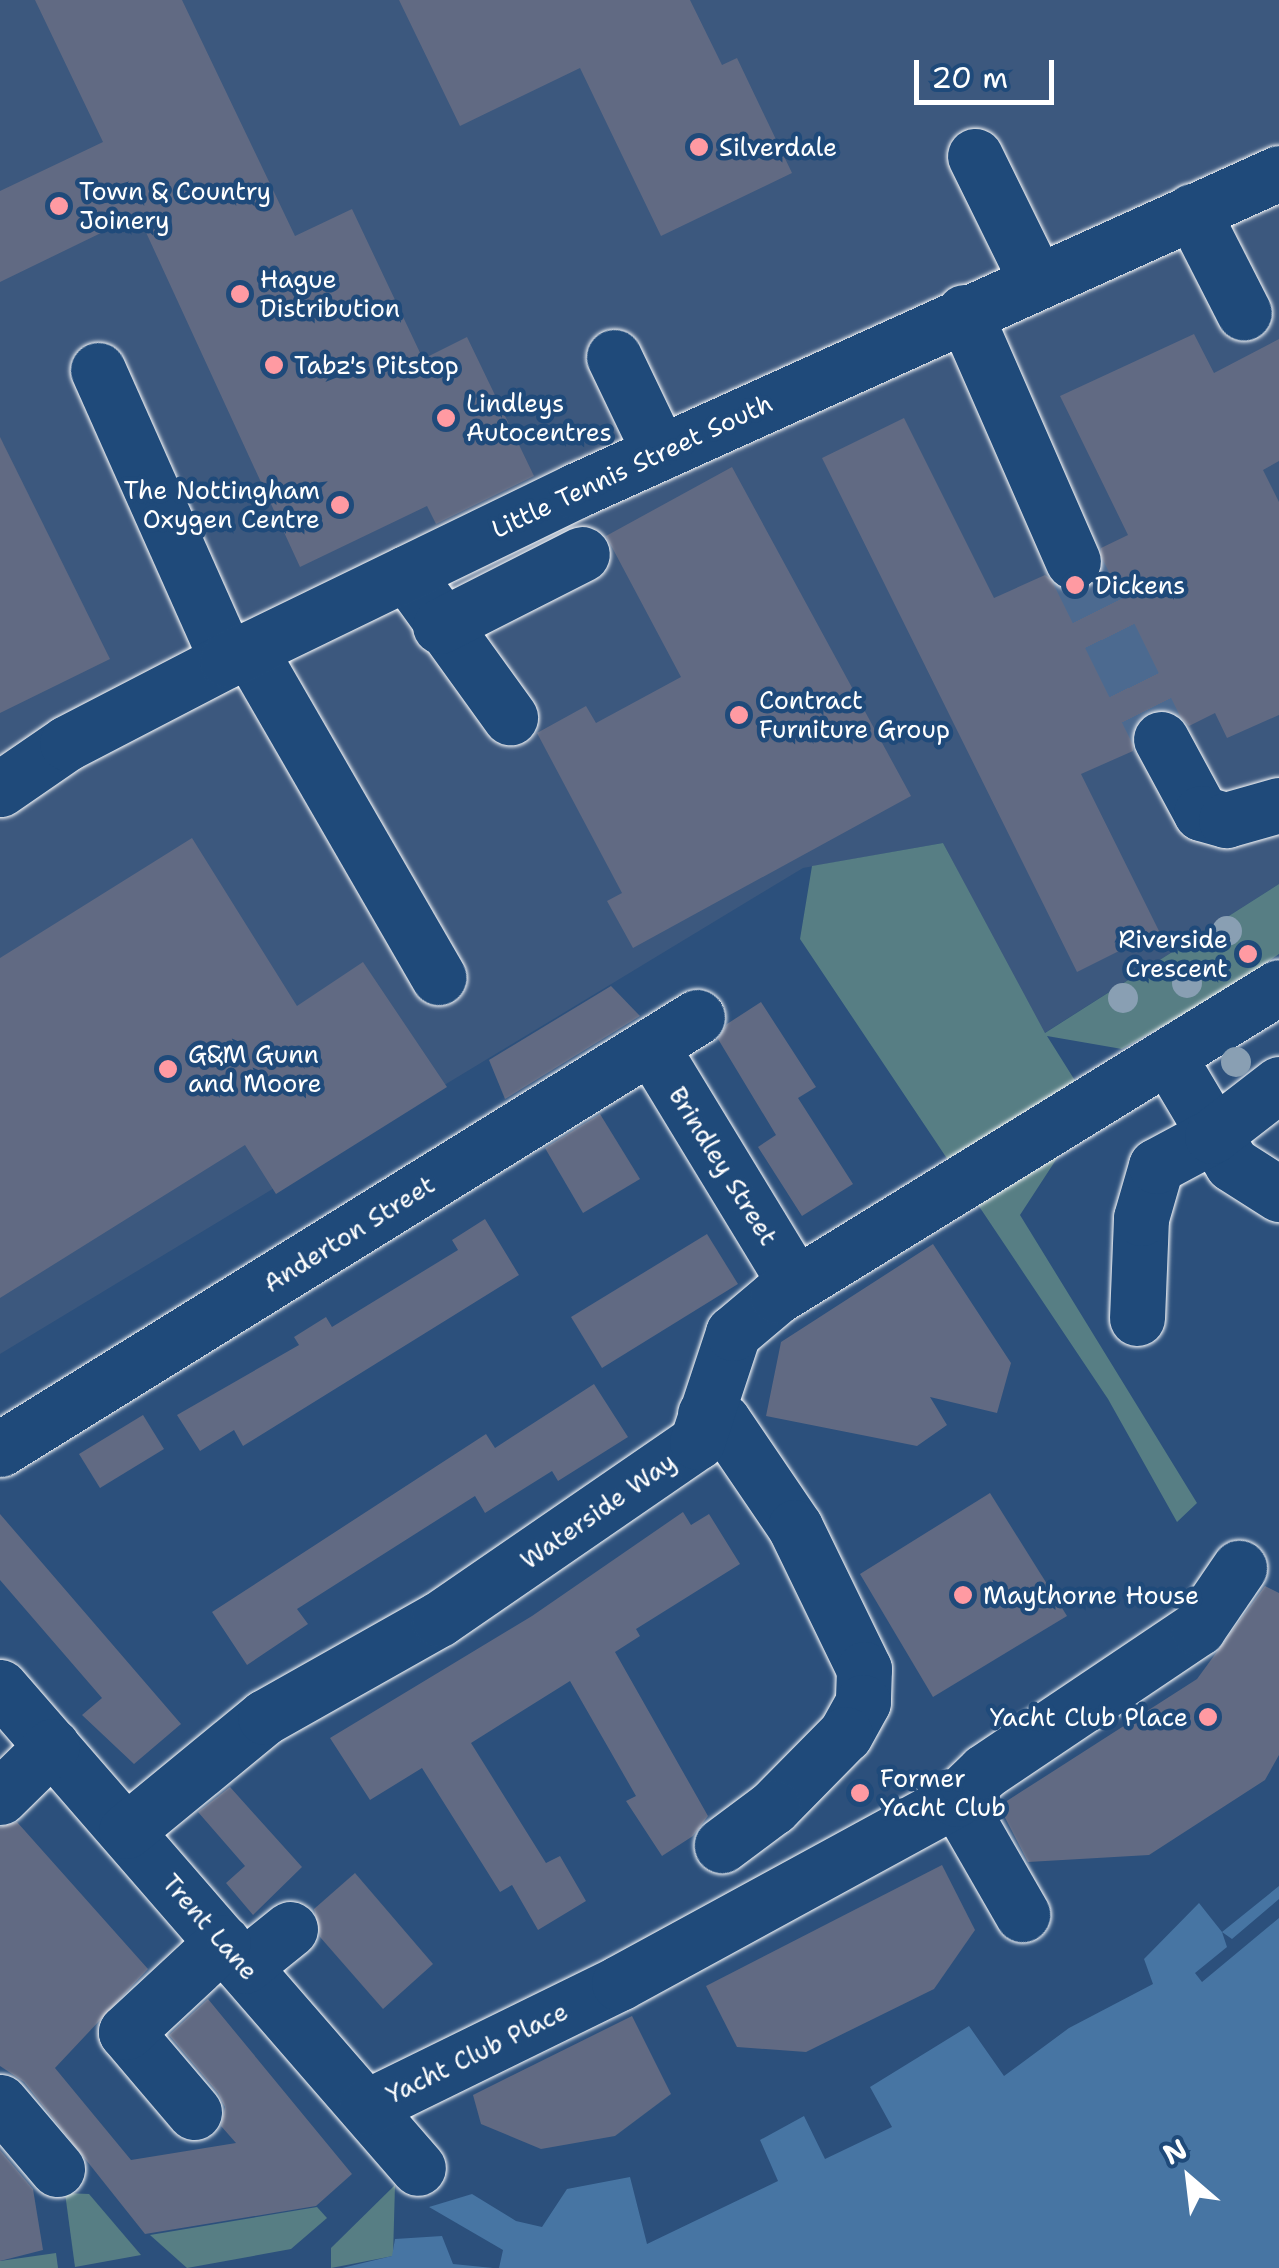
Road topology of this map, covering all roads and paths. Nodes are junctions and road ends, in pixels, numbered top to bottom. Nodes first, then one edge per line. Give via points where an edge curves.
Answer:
1 (975, 156) dead end
2 (1279, 173) edge
3 (1192, 211) junction
4 (1036, 280) junction
5 (964, 312) junction
6 (1244, 312) dead end
7 (614, 356) dead end
8 (98, 370) dead end
9 (660, 453) junction
10 (582, 554) dead end
11 (1074, 562) tunnel mouth
12 (406, 573) junction
13 (440, 626) junction
14 (238, 654) junction
15 (510, 717) dead end
16 (1162, 739) tunnel mouth
17 (0, 789) edge
18 (1279, 805) edge
19 (438, 977) dead end
20 (1279, 986) edge
21 (697, 1017) dead end
22 (652, 1048) junction
23 (1170, 1058) junction
24 (1279, 1084) edge
25 (1212, 1136) junction
26 (1279, 1194) edge
27 (796, 1283) junction
28 (1137, 1318) dead end
29 (705, 1414) junction
30 (0, 1448) edge
31 (1239, 1568) dead end
32 (0, 1687) edge
33 (52, 1746) junction
34 (0, 1797) edge
35 (956, 1799) junction
36 (126, 1831) junction
37 (722, 1845) dead end
38 (1022, 1914) dead end
39 (290, 1929) dead end
40 (234, 1954) junction
41 (0, 2102) edge
42 (366, 2106) junction
43 (194, 2112) dead end
44 (57, 2168) dead end
45 (418, 2168) dead end

1 - 4 street
2 - 3 street, Little Tennis Street South
3 - 4 street, Little Tennis Street South
3 - 6 street
4 - 5 street, Little Tennis Street South
5 - 9 street, Little Tennis Street South
5 - 11 street
7 - 9 street
8 - 14 street
9 - 12 street, Little Tennis Street South
10 - 13 street
12 - 13 street
12 - 14 street, Little Tennis Street South
13 - 15 street via 478,664
14 - 17 street, Little Tennis Street South via 66,743
14 - 19 street
16 - 18 street via 1201,814 1226,820
20 - 23 street, Waterside Way
21 - 22 street, Anderton Street
22 - 27 street, Brindley Street
22 - 30 street, Anderton Street
23 - 25 street
23 - 27 street, Waterside Way
24 - 25 street
25 - 26 street via 1249,1178
25 - 28 street via 1156,1166 1148,1180
27 - 29 street, Waterside Way via 733,1333
29 - 36 street, Waterside Way via 697,1442 439,1619 266,1717
29 - 37 street via 723,1421 796,1527 864,1670 864,1702 845,1734 773,1808
31 - 35 street, Yacht Club Place via 1198,1628 984,1771
32 - 33 street, Trent Lane
33 - 34 street
33 - 36 street, Trent Lane
35 - 38 street
35 - 42 street, Yacht Club Place via 618,1983
36 - 40 street, Trent Lane
39 - 40 street
40 - 42 street, Trent Lane
40 - 43 street via 126,2032
41 - 44 street
42 - 45 street, Trent Lane

